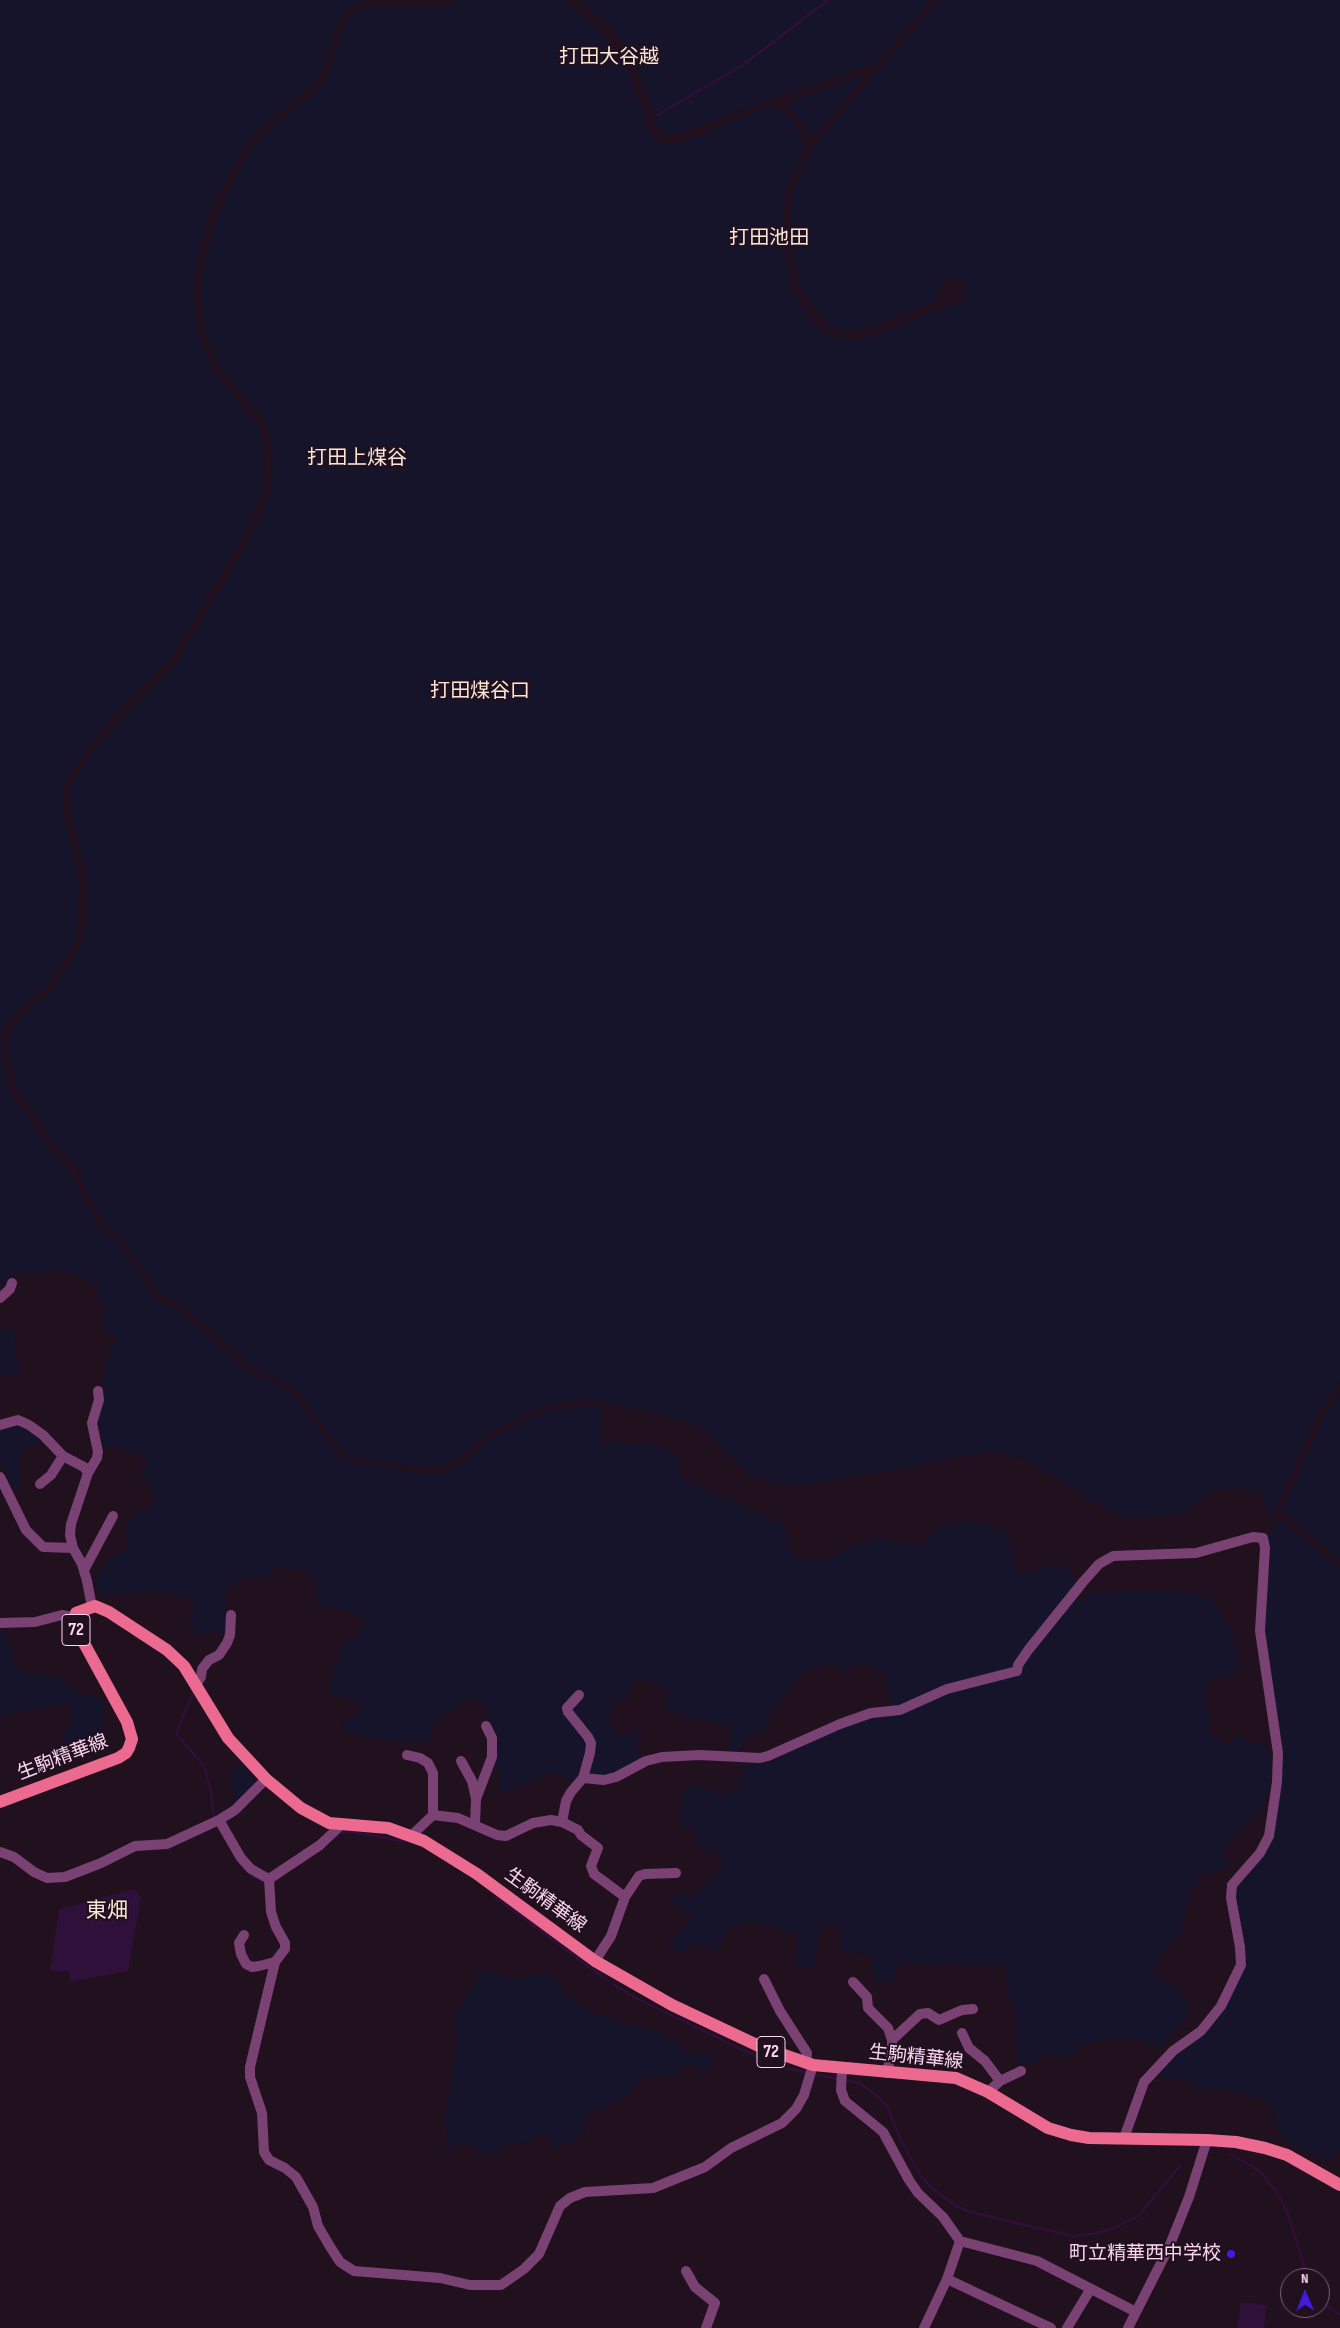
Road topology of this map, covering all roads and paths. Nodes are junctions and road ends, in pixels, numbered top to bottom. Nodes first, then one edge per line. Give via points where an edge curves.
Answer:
1 (12, 1283) dead end
2 (0, 1298) edge
3 (98, 1391) dead end
4 (0, 1424) edge
5 (63, 1456) junction
6 (88, 1474) junction
7 (0, 1477) edge
8 (40, 1484) dead end
9 (112, 1516) dead end
10 (73, 1548) junction
11 (84, 1570) junction
12 (92, 1607) junction
13 (231, 1615) dead end
14 (73, 1617) junction
15 (0, 1624) edge
16 (195, 1686) junction
17 (579, 1695) dead end
18 (486, 1726) dead end
19 (407, 1755) dead end
20 (461, 1761) dead end
21 (584, 1778) junction
22 (266, 1779) junction
23 (476, 1799) junction
24 (0, 1802) edge
25 (433, 1815) junction
26 (219, 1820) junction
27 (562, 1822) junction
28 (475, 1824) junction
29 (341, 1826) junction
30 (412, 1835) junction
31 (0, 1852) edge
32 (676, 1874) dead end
33 (269, 1879) junction
34 (625, 1898) junction
35 (244, 1935) dead end
36 (594, 1961) junction
37 (275, 1962) junction
38 (764, 1979) dead end
39 (853, 1982) dead end
40 (973, 2009) dead end
41 (962, 2033) dead end
42 (892, 2040) junction
43 (810, 2064) junction
44 (842, 2069) junction
45 (1021, 2071) dead end
46 (886, 2073) junction
47 (1000, 2080) junction
48 (988, 2092) junction
49 (1124, 2138) junction
50 (1207, 2140) junction
51 (1340, 2185) edge
52 (960, 2241) junction
53 (686, 2271) dead end
54 (947, 2279) junction
55 (1090, 2290) junction
56 (1136, 2312) junction
57 (706, 2328) edge
58 (924, 2328) edge
59 (1051, 2328) edge
60 (1067, 2328) edge
61 (1128, 2328) edge

1 - 2 street
3 - 6 street via 99,1400 92,1423 98,1458
4 - 5 street via 18,1420 29,1425 44,1435
5 - 6 street via 84,1467
5 - 8 street via 52,1475
6 - 10 street via 71,1524
7 - 10 street via 26,1530 43,1547
9 - 11 street
10 - 11 street
11 - 12 street
12 - 14 main road, 72
12 - 16 main road, 生駒精華線 / 72 via 110,1612 168,1650 184,1666
13 - 16 street via 227,1643 219,1655 202,1669
14 - 15 street via 62,1615 35,1622
14 - 24 main road, 生駒精華線 / 72 via 75,1628 127,1722 132,1739 129,1748 118,1758
16 - 22 main road, 生駒精華線 / 72 via 228,1738
17 - 21 street via 567,1708 591,1743
18 - 23 street via 492,1738 492,1757
19 - 25 street via 428,1763 433,1773
20 - 23 street via 472,1781
21 - 27 street via 566,1801
21 - 49 street via 604,1780 616,1777 646,1761 662,1757 760,1758 871,1713 900,1710 947,1689 1017,1671 1029,1649 1083,1582 1099,1564 1113,1556 1196,1552 1253,1537 1263,1538 1260,1631 1278,1753 1277,1782 1269,1836 1260,1853 1232,1885 1241,1965 1225,2000 1211,2019 1201,2031 1173,2051 1144,2082
22 - 26 street via 235,1810
22 - 29 main road, 生駒精華線 / 72 via 301,1808 317,1818
23 - 28 street
25 - 28 street
25 - 30 street
26 - 31 street via 167,1844 135,1846 65,1876 47,1878
26 - 33 street via 241,1858
27 - 28 street via 533,1823 506,1836
27 - 34 street via 578,1830 598,1848 591,1866 594,1874
29 - 30 main road, 生駒精華線 / 72 via 388,1828
29 - 33 street
30 - 36 main road, 生駒精華線 / 72 via 477,1874
32 - 34 street via 639,1876
33 - 37 street via 271,1912 285,1943 285,1949
34 - 36 street via 612,1936
35 - 37 street via 239,1943 246,1964 252,1967
36 - 43 main road, 生駒精華線 / 72 via 672,2005 761,2048
37 - 43 street via 250,2068 262,2114 264,2152 269,2160 296,2177 329,2245 340,2262 354,2271 440,2278 470,2285 501,2285 539,2254 560,2206 570,2198 585,2192 653,2188 705,2167 731,2148 782,2123 796,2110 804,2095
38 - 43 street via 807,2053
39 - 42 street via 867,1997 868,2008 888,2028
40 - 42 street via 939,2020 928,2013 920,2014
41 - 47 street via 969,2048
42 - 46 street via 892,2054
43 - 44 main road, 生駒精華線 / 72
44 - 46 main road, 生駒精華線 / 72
44 - 52 street via 841,2090 845,2101 883,2132 913,2187 943,2217
45 - 47 street
46 - 48 main road, 生駒精華線 / 72 via 956,2078
47 - 48 street
48 - 49 main road, 生駒精華線 / 72 via 1048,2128 1080,2136
49 - 50 main road, 生駒精華線 / 72
50 - 51 main road, 生駒精華線 / 72 via 1236,2142 1286,2155
50 - 56 street via 1169,2247
52 - 54 street
52 - 55 street via 1037,2261
53 - 57 street via 695,2286 715,2303
54 - 58 street
54 - 59 street
55 - 56 street
55 - 60 street
56 - 61 street

